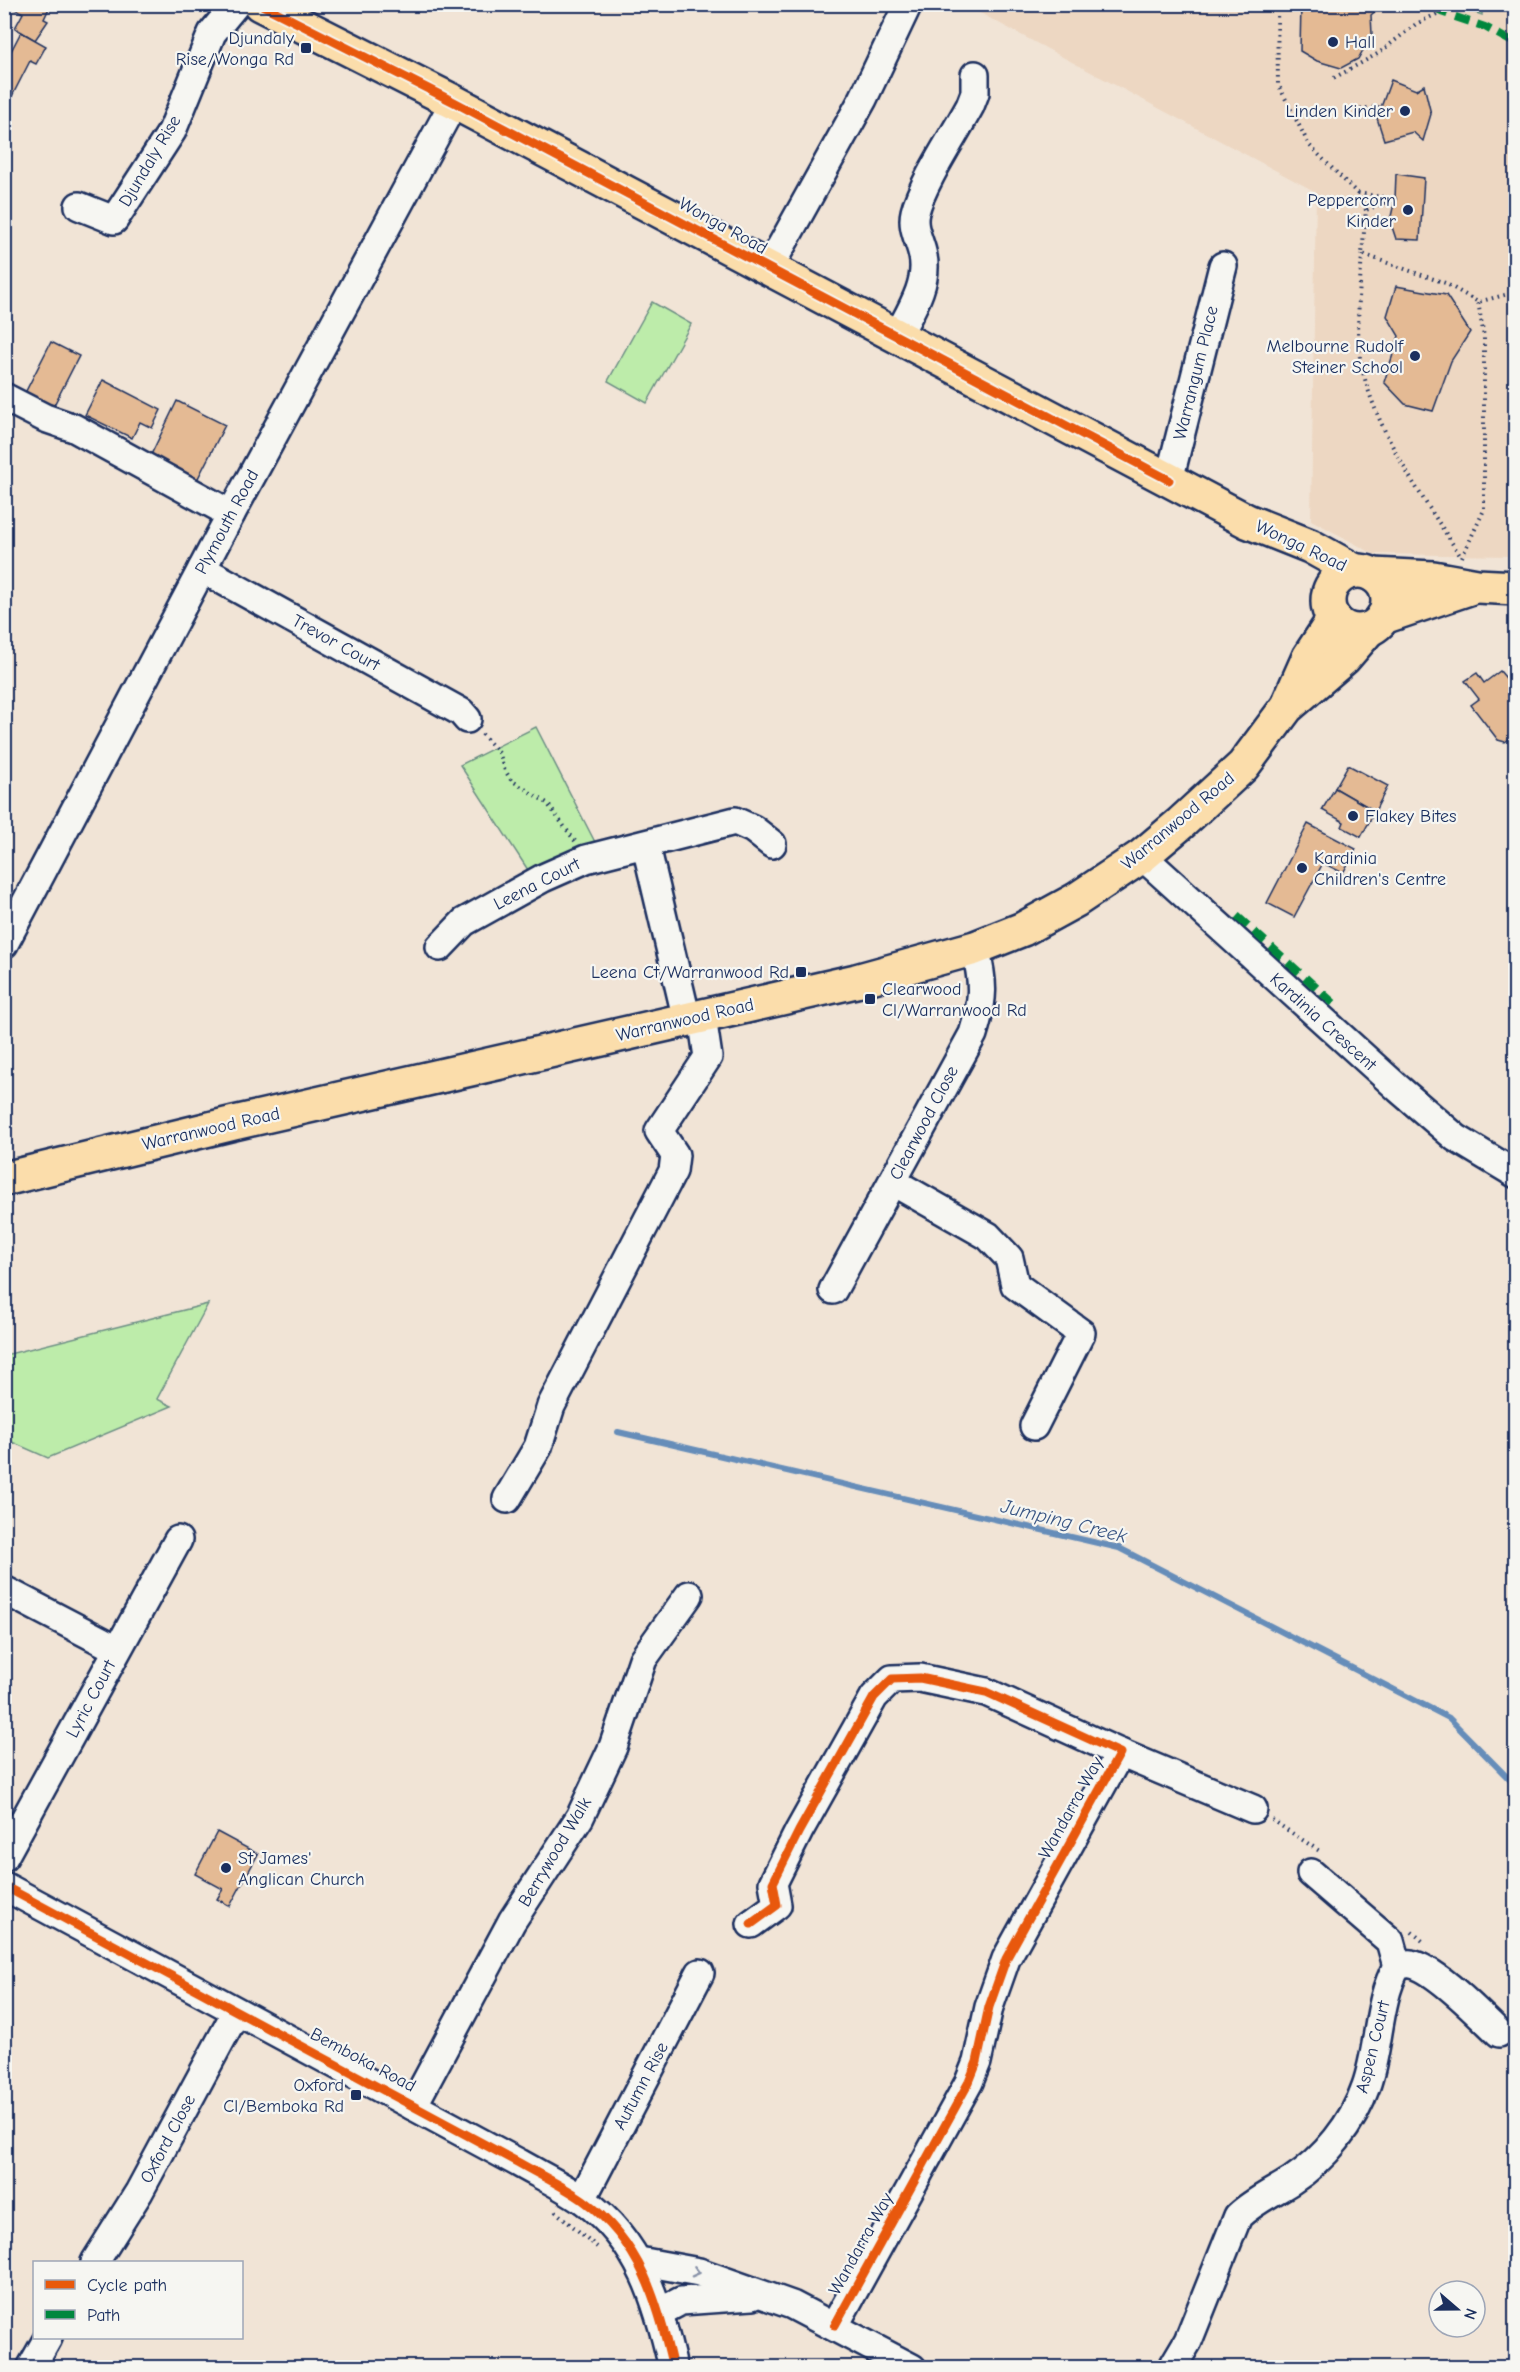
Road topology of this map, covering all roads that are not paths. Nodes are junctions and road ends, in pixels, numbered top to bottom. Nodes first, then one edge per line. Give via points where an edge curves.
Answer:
1 (236, 4) edge
2 (260, 4) edge
3 (908, 4) edge
4 (975, 75) dead end
5 (454, 102) junction
6 (79, 206) dead end
7 (1223, 266) dead end
8 (768, 270) junction
9 (897, 337) junction
10 (4, 397) edge
11 (1169, 480) junction
12 (231, 514) junction
13 (202, 569) junction
14 (1477, 585) junction
15 (1515, 588) edge
16 (1348, 589) junction
17 (1376, 623) junction
18 (1287, 707) junction
19 (467, 719) road end
20 (772, 844) dead end
21 (646, 846) junction
22 (1142, 856) junction
23 (4, 944) edge
24 (440, 947) dead end
25 (975, 948) junction
26 (694, 1018) junction
27 (1515, 1174) edge
28 (4, 1179) edge
29 (893, 1182) junction
30 (833, 1290) dead end
31 (1034, 1426) dead end
32 (507, 1498) dead end
33 (178, 1540) dead end
34 (4, 1590) edge
35 (689, 1595) dead end
36 (117, 1649) junction
37 (1120, 1753) junction
38 (1253, 1809) road end
39 (4, 1857) edge
40 (1318, 1865) road end
41 (4, 1886) edge
42 (751, 1924) dead end
43 (1397, 1966) junction
44 (700, 1973) dead end
45 (236, 2012) junction
46 (1499, 2033) dead end
47 (413, 2106) junction
48 (582, 2199) junction
49 (96, 2261) edge
50 (639, 2261) junction
51 (764, 2295) junction
52 (660, 2312) junction
53 (835, 2325) junction
54 (47, 2339) edge
55 (31, 2367) edge
56 (673, 2367) edge
57 (912, 2367) edge
58 (1172, 2367) edge

1 - 6 street, Djundaly Rise via 212,33 172,130 114,220
2 - 5 main road, Wonga Road
3 - 8 street via 862,99
4 - 9 street via 970,106 915,212 914,232 924,258 924,271 914,304
5 - 8 main road, Wonga Road
5 - 12 street, Plymouth Road
7 - 11 street, Warrangum Place
8 - 9 main road, Wonga Road
9 - 11 main road, Wonga Road
10 - 12 street via 104,443
11 - 16 main road, Wonga Road via 1247,521
12 - 13 street, Plymouth Road
13 - 19 street, Trevor Court via 461,712
13 - 23 street, Plymouth Road
14 - 15 main road
14 - 16 main road via 1432,578
14 - 17 main road
16 - 17 main road via 1349,630
16 - 17 main road via 1386,590 1387,609
16 - 18 main road, Warranwood Road via 1309,657
17 - 18 main road, Warranwood Road via 1344,658
18 - 22 main road, Warranwood Road via 1238,771
20 - 21 street, Leena Court via 735,821
21 - 24 street, Leena Court via 586,859 543,878 464,922
21 - 26 street
22 - 25 main road, Warranwood Road via 1076,900 1023,929
22 - 27 street, Kardinia Crescent via 1398,1089 1456,1138
25 - 26 main road, Warranwood Road via 890,973
25 - 29 street, Clearwood Close via 983,979 973,1034
26 - 28 main road, Warranwood Road
26 - 32 street via 708,1057 659,1131 675,1155 673,1171 551,1406 538,1447
29 - 30 street, Clearwood Close
29 - 31 street via 988,1236 1009,1258 1015,1285 1081,1333
33 - 36 street, Lyric Court
34 - 36 street
35 - 47 street, Berrywood Walk via 643,1659 613,1747 580,1817 512,1921
36 - 39 street, Lyric Court
37 - 38 street, Wandarra Way
37 - 42 street, Wandarra Way via 986,1692 920,1678 892,1679 874,1697 789,1851 773,1883 777,1905
37 - 53 street, Wandarra Way via 1006,1959 988,2007 969,2082
40 - 43 street via 1390,1941
41 - 45 street, Bemboka Road
43 - 46 street via 1409,1963 1424,1969
43 - 58 street, Aspen Court via 1385,2001 1367,2085 1351,2118 1325,2155 1238,2216 1188,2341
44 - 48 street, Autumn Rise
45 - 47 street, Bemboka Road
45 - 49 street, Oxford Close via 139,2193
47 - 48 street, Bemboka Road
48 - 50 street, Bemboka Road via 618,2232
50 -> 51 street via 699,2272
50 - 52 street, Bemboka Road
51 - 52 street via 681,2301
51 - 53 street
52 - 56 street, Bemboka Road
53 - 57 street
54 - 55 street

